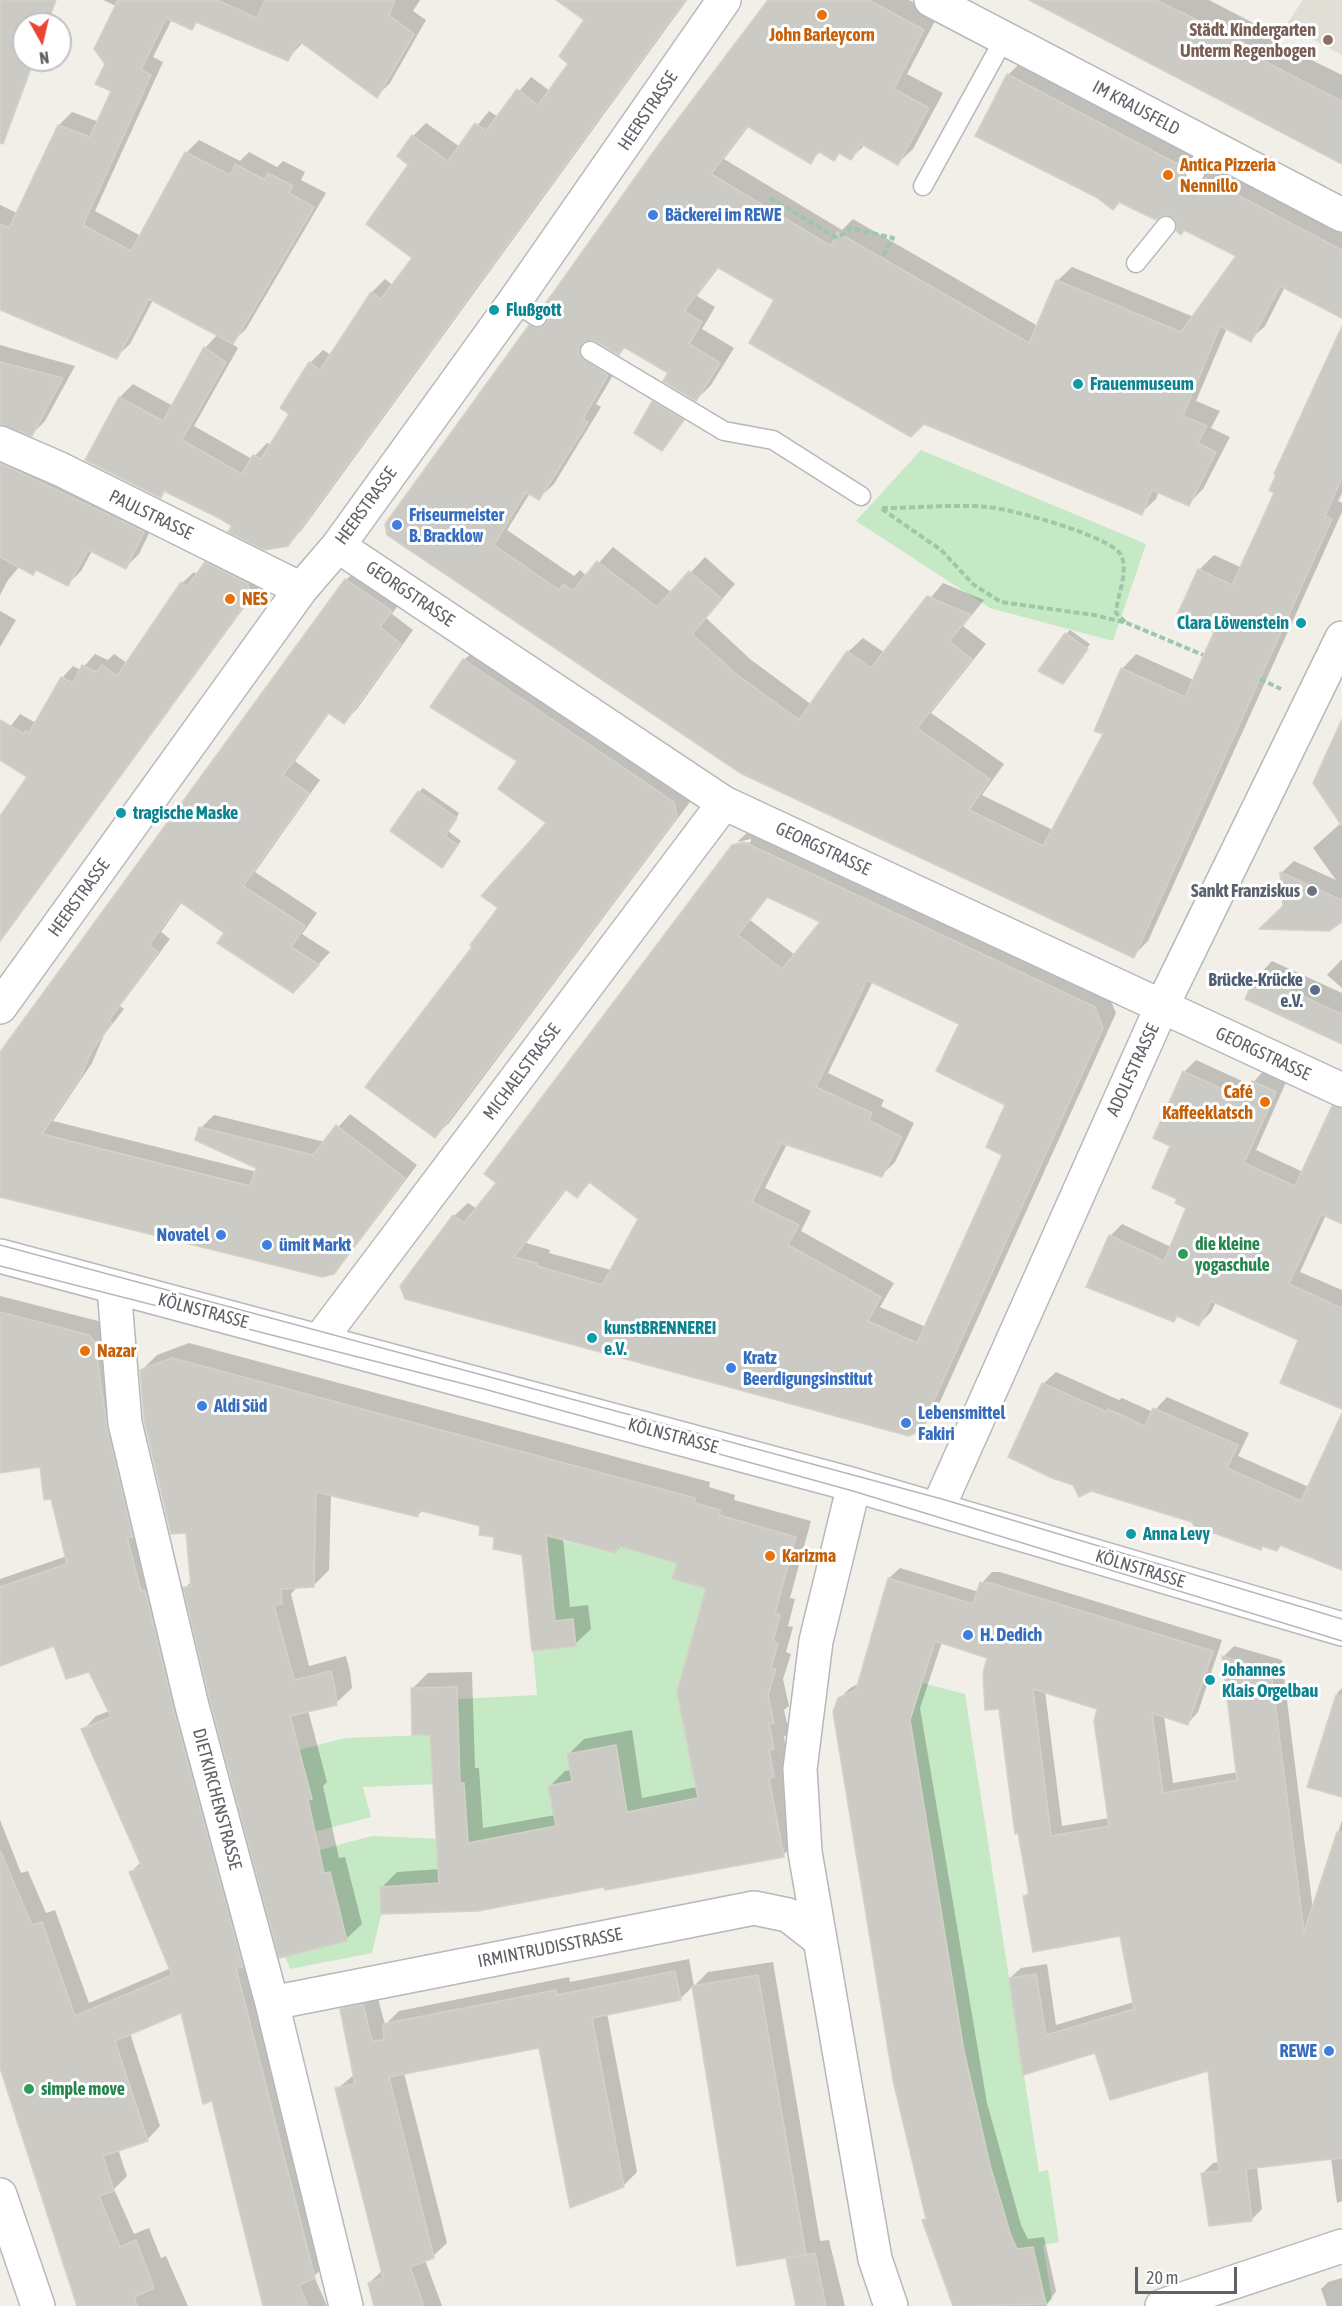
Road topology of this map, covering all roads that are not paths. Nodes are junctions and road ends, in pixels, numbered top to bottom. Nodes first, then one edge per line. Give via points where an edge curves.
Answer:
1 (724, 0) edge
2 (931, 0) edge
3 (1004, 39) junction
4 (923, 186) dead end
5 (1342, 215) edge
6 (1166, 226) dead end
7 (1137, 263) dead end
8 (590, 351) dead end
9 (0, 443) edge
10 (861, 496) dead end
11 (338, 546) junction
12 (302, 589) junction
13 (1342, 638) edge
14 (724, 803) junction
15 (1162, 1006) junction
16 (0, 1007) edge
17 (1342, 1090) edge
18 (0, 1256) edge
19 (114, 1287) junction
20 (319, 1341) junction
21 (854, 1485) junction
22 (938, 1508) junction
23 (1342, 1629) edge
24 (820, 1940) junction
25 (272, 2002) junction
26 (0, 2196) edge
27 (1342, 2246) edge
28 (38, 2306) edge
29 (346, 2306) edge
30 (891, 2306) edge
31 (1162, 2306) edge

1 - 11 street, HEERSTRASSE via 526,309
2 - 3 street, IM KRAUSFELD
3 - 4 lane
3 - 5 street, IM KRAUSFELD via 1202,160
6 - 7 lane
8 - 10 lane via 724,431 773,440
9 - 12 street, PAULSTRASSE
11 - 12 street, HEERSTRASSE
11 - 14 street, GEORGSTRASSE
12 - 16 street, HEERSTRASSE
13 - 15 street, ADOLFSTRASSE
14 - 15 street, GEORGSTRASSE
14 - 20 street, MICHAELSTRASSE
15 - 17 street, GEORGSTRASSE
15 - 22 street, ADOLFSTRASSE
18 - 19 street, KÖLNSTRASSE
19 - 20 street, KÖLNSTRASSE
19 - 25 street, DIETKIRCHENSTRASSE via 125,1423 192,1706
20 - 21 street, KÖLNSTRASSE
21 - 22 street, KÖLNSTRASSE
21 - 24 street via 816,1641 800,1769 805,1852
22 - 23 street, KÖLNSTRASSE
24 - 25 street, IRMINTRUDISSTRASSE via 788,1915 754,1908
24 - 30 street via 876,2259
25 - 29 street, DIETKIRCHENSTRASSE
26 - 28 street
27 - 31 street

